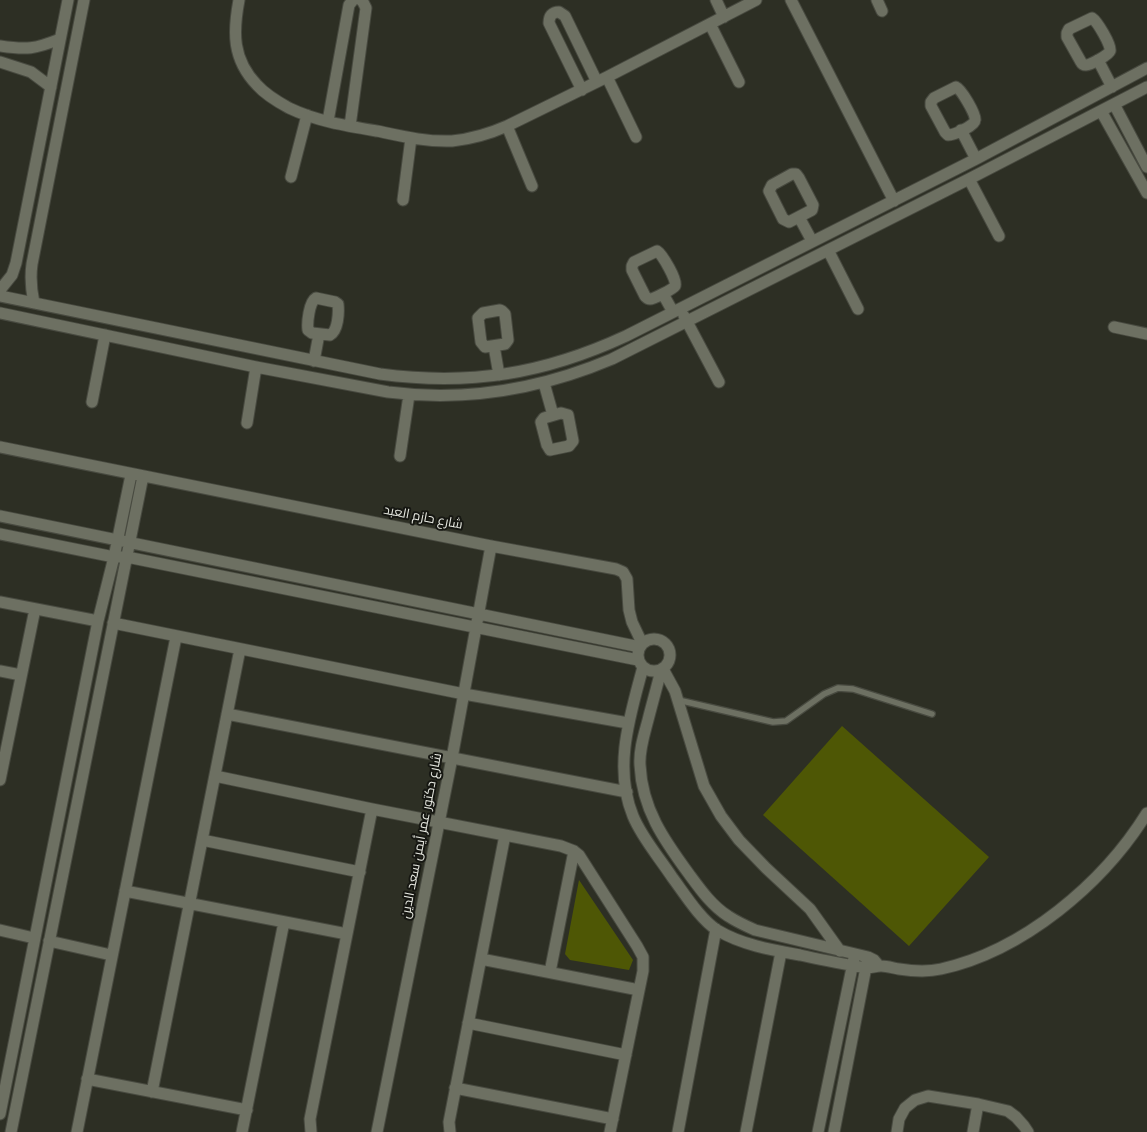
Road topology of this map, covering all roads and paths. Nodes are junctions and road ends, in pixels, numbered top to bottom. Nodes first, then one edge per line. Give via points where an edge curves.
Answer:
1 (68, 0) edge
2 (84, 0) edge
3 (239, 0) edge
4 (353, 0) edge
5 (361, 0) edge
6 (716, 0) edge
7 (756, 0) edge
8 (791, 0) edge
9 (877, 0) edge
10 (738, 4) edge
11 (882, 11) dead end
12 (724, 17) junction
13 (710, 24) junction
14 (60, 39) junction
15 (0, 46) edge
16 (1098, 60) dead end
17 (0, 62) edge
18 (1147, 68) edge
19 (602, 80) junction
20 (739, 82) dead end
21 (51, 87) junction
22 (1112, 87) junction
23 (1147, 87) edge
24 (582, 90) junction
25 (1114, 104) junction
26 (1101, 111) junction
27 (307, 115) junction
28 (328, 121) junction
29 (350, 126) junction
30 (507, 126) junction
31 (961, 130) junction
32 (636, 137) dead end
33 (411, 138) junction
34 (976, 159) junction
35 (36, 160) junction
36 (53, 164) junction
37 (1147, 167) edge
38 (292, 176) dead end
39 (969, 179) junction
40 (532, 186) dead end
41 (1146, 188) edge
42 (403, 200) dead end
43 (894, 201) junction
44 (799, 217) junction
45 (999, 236) dead end
46 (812, 241) junction
47 (828, 250) junction
48 (0, 290) edge
49 (663, 294) junction
50 (0, 296) edge
51 (34, 303) junction
52 (858, 309) dead end
53 (677, 310) junction
54 (0, 313) edge
55 (687, 322) junction
56 (1114, 327) dead end
57 (319, 334) dead end
58 (1147, 334) edge
59 (105, 335) junction
60 (196, 337) junction
61 (494, 346) dead end
62 (194, 354) junction
63 (314, 361) junction
64 (256, 367) junction
65 (499, 375) junction
66 (544, 382) junction
67 (719, 382) dead end
68 (409, 395) junction
69 (92, 402) dead end
70 (553, 415) dead end
71 (247, 423) dead end
72 (0, 447) edge
73 (400, 456) dead end
74 (131, 474) junction
75 (143, 476) junction
76 (0, 516) edge
77 (0, 534) edge
78 (117, 540) junction
79 (129, 543) junction
80 (491, 546) junction
81 (114, 557) junction
82 (126, 557) junction
83 (0, 602) edge
84 (35, 609) junction
85 (479, 614) junction
86 (98, 621) junction
87 (113, 623) junction
88 (476, 628) junction
89 (176, 637) junction
90 (641, 645) junction
91 (240, 649) junction
92 (640, 664) junction
93 (662, 670) junction
94 (0, 671) edge
95 (21, 675) junction
96 (464, 694) junction
97 (678, 700) junction
98 (227, 714) junction
99 (932, 714) dead end
100 (628, 723) junction
101 (452, 758) junction
102 (215, 776) junction
103 (0, 780) edge
104 (626, 792) junction
105 (372, 809) junction
106 (1147, 813) edge
107 (440, 822) junction
108 (1143, 826) edge
109 (505, 835) junction
110 (202, 840) junction
111 (574, 851) junction
112 (360, 872) junction
113 (125, 891) junction
114 (190, 903) junction
115 (284, 922) junction
116 (716, 929) junction
117 (0, 930) edge
118 (347, 934) junction
119 (34, 938) junction
120 (49, 941) junction
121 (840, 951) junction
122 (781, 952) junction
123 (855, 954) junction
124 (112, 955) junction
125 (481, 959) junction
126 (867, 963) junction
127 (852, 966) junction
128 (550, 972) junction
129 (639, 990) junction
130 (468, 1023) junction
131 (626, 1055) junction
132 (87, 1079) junction
133 (455, 1088) junction
134 (152, 1092) junction
135 (978, 1104) junction
136 (247, 1110) junction
137 (0, 1114) edge
138 (613, 1119) junction
139 (12, 1132) edge
140 (76, 1132) edge
141 (242, 1132) edge
142 (311, 1132) edge
143 (377, 1132) edge
144 (450, 1132) edge
145 (610, 1132) edge
146 (678, 1132) edge
147 (746, 1132) edge
148 (818, 1132) edge
149 (834, 1132) edge
150 (897, 1132) edge
151 (973, 1132) edge
152 (1028, 1132) edge

1 - 14 street
2 - 36 street
3 - 27 street via 234,35 248,74 267,94 288,108
4 - 28 street via 349,5
5 - 29 street via 366,8
6 - 12 street
7 - 10 street
8 - 43 street
9 - 11 street
10 - 12 street
12 - 13 street
13 - 19 street
13 - 20 street
14 - 15 street via 40,47 26,49
14 - 21 street
16 - 22 street
17 - 21 street via 31,72
18 - 22 street
19 - 24 street
19 - 24 street via 564,16 559,12 553,14 549,23
19 - 32 street
21 - 35 street
22 - 34 street
23 - 25 street
24 - 30 street
25 - 26 street
25 - 37 street
26 - 39 street
26 - 41 street
27 - 28 street
27 - 38 street
28 - 29 street
29 - 33 street
30 - 33 street via 466,139 437,141
30 - 40 street
31 - 31 street via 974,123 975,119 961,91 956,87 934,98 931,104 946,134 951,135
31 - 34 street
33 - 42 street
34 - 43 street
35 - 36 street
35 - 48 street via 16,263 12,275
36 - 51 street via 30,277
39 - 45 street
39 - 47 street
43 - 46 street
44 - 44 street via 812,210 813,205 799,178 794,174 772,185 769,191 784,221
44 - 46 street
46 - 53 street
47 - 52 street
47 - 55 street
49 - 49 street via 674,287 676,282 662,255 657,251 634,262 632,268 647,298
49 - 53 street
50 - 51 street
51 - 60 street
53 - 55 street
53 - 65 street via 583,354 540,368
54 - 59 street
55 - 66 street via 612,359
55 - 67 street
56 - 58 street
57 - 63 street
59 - 62 street
59 - 69 street
60 - 62 street
60 - 63 street
61 - 65 street
62 - 64 street
63 - 65 street via 402,377 448,379
64 - 68 street
64 - 71 street
66 - 68 street via 511,390 469,395
66 - 70 street
68 - 73 street
72 - 74 street, شارع حازم العبد
74 - 75 street, شارع حازم العبد
74 - 78 street
75 - 79 street
75 - 80 street, شارع حازم العبد
76 - 78 street
77 - 81 street
78 - 79 street
78 - 81 street
79 - 82 street
79 - 85 street
80 - 85 street, شارع دكتور عمر أيمن سعد الدين
80 - 90 street, شارع حازم العبد via 623,572 627,579 632,622
81 - 82 street
81 - 86 street
82 - 87 street
82 - 88 street
83 - 84 street
84 - 86 street
84 - 95 street
85 - 88 street, شارع دكتور عمر أيمن سعد الدين
85 - 90 street
86 - 119 street
87 - 89 street
87 - 120 street
88 - 92 street
88 - 96 street, شارع دكتور عمر أيمن سعد الدين
89 - 91 street
89 - 113 street
90 - 92 street via 638,651
90 - 93 street via 651,639 666,644 671,655
91 - 96 street
91 - 98 street
92 - 93 street via 648,671
92 - 100 street
93 - 97 street
93 - 121 street via 641,747 640,765 646,800 660,833 697,885 727,916 755,930
94 - 95 street
95 - 103 street
96 - 100 street
96 - 101 street, شارع دكتور عمر أيمن سعد الدين
97 - 99 lane via 773,722 786,721 824,694 838,688 853,689
97 - 121 street via 704,786 721,816 739,840 810,909
98 - 101 street
98 - 102 street
100 - 104 street via 624,757
101 - 104 street
101 - 107 street, شارع دكتور عمر أيمن سعد الدين
102 - 105 street
102 - 110 street
104 - 116 street via 633,815 644,836 699,913
105 - 107 street
105 - 112 street
106 - 108 street
107 - 109 street
107 - 143 street, شارع دكتور عمر أيمن سعد الدين
108 - 126 street via 1092,882 1070,902 1034,928 1001,947 967,962 940,970 916,971
109 - 111 street
109 - 125 street
110 - 112 street
110 - 114 street
111 - 128 street
111 - 129 street via 640,951 644,964
112 - 118 street
113 - 114 street
113 - 124 street
114 - 115 street
114 - 134 street
115 - 118 street
115 - 136 street
116 - 122 street via 758,947
116 - 146 street
117 - 119 street
118 - 142 street via 310,1119
119 - 137 street
120 - 124 street
120 - 139 street
121 - 123 street
122 - 127 street
122 - 147 street
123 - 126 street
123 - 127 street
124 - 132 street
125 - 128 street
125 - 130 street
126 - 127 street
126 - 149 street
127 - 148 street
128 - 129 street
129 - 131 street
130 - 131 street
130 - 133 street
131 - 138 street
132 - 134 street
132 - 140 street
133 - 138 street
133 - 144 street via 449,1122
134 - 136 street
135 - 150 street via 921,1097 905,1108 899,1119
135 - 151 street
135 - 152 street via 1008,1111
136 - 141 street
138 - 145 street

